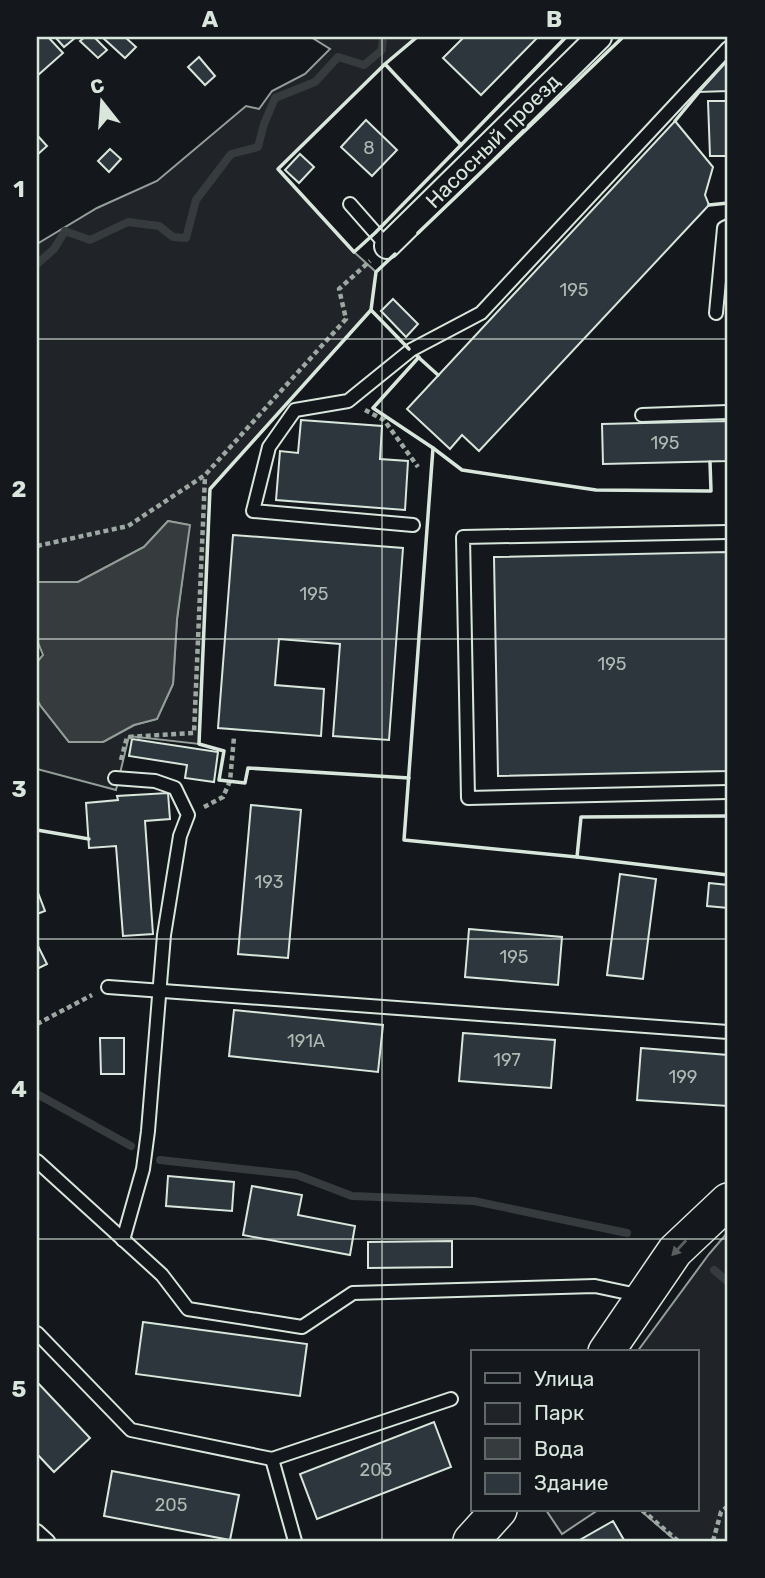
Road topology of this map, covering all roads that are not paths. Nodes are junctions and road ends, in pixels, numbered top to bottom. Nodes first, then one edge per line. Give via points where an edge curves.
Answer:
1 (599, 37) edge
2 (728, 48) edge
3 (350, 204) dead end
4 (728, 226) edge
5 (387, 246) joint
6 (716, 313) dead end
7 (728, 412) edge
8 (642, 415) dead end
9 (413, 525) dead end
10 (728, 532) edge
11 (115, 778) road end
12 (728, 792) edge
13 (108, 987) road end
14 (158, 990) junction
15 (728, 1031) edge
16 (37, 1161) edge
17 (728, 1201) edge
18 (123, 1240) junction
19 (643, 1296) junction
20 (37, 1333) edge
21 (607, 1350) edge
22 (451, 1399) dead end
23 (272, 1459) junction
24 (497, 1512) edge
25 (37, 1531) edge
26 (48, 1541) edge
27 (295, 1541) edge
28 (471, 1541) edge

1 - 5 street, Насосный проезд
2 - 9 lane via 481,313 411,351 348,401 295,410 269,447 253,511
3 - 5 lane
4 - 6 lane via 724,228
7 - 8 lane
10 - 12 lane via 463,537 468,798
11 - 14 lane via 155,781 175,788 188,815 180,836
13 - 14 lane
14 - 15 lane
14 - 18 lane via 143,1169
16 - 18 lane
17 -> 19 main road via 675,1251
18 - 19 lane via 162,1275 188,1308 302,1327 353,1293 595,1286
19 - 21 main road
20 - 23 lane via 131,1430
22 - 23 lane
23 - 27 lane
24 - 28 main road
25 - 26 lane

